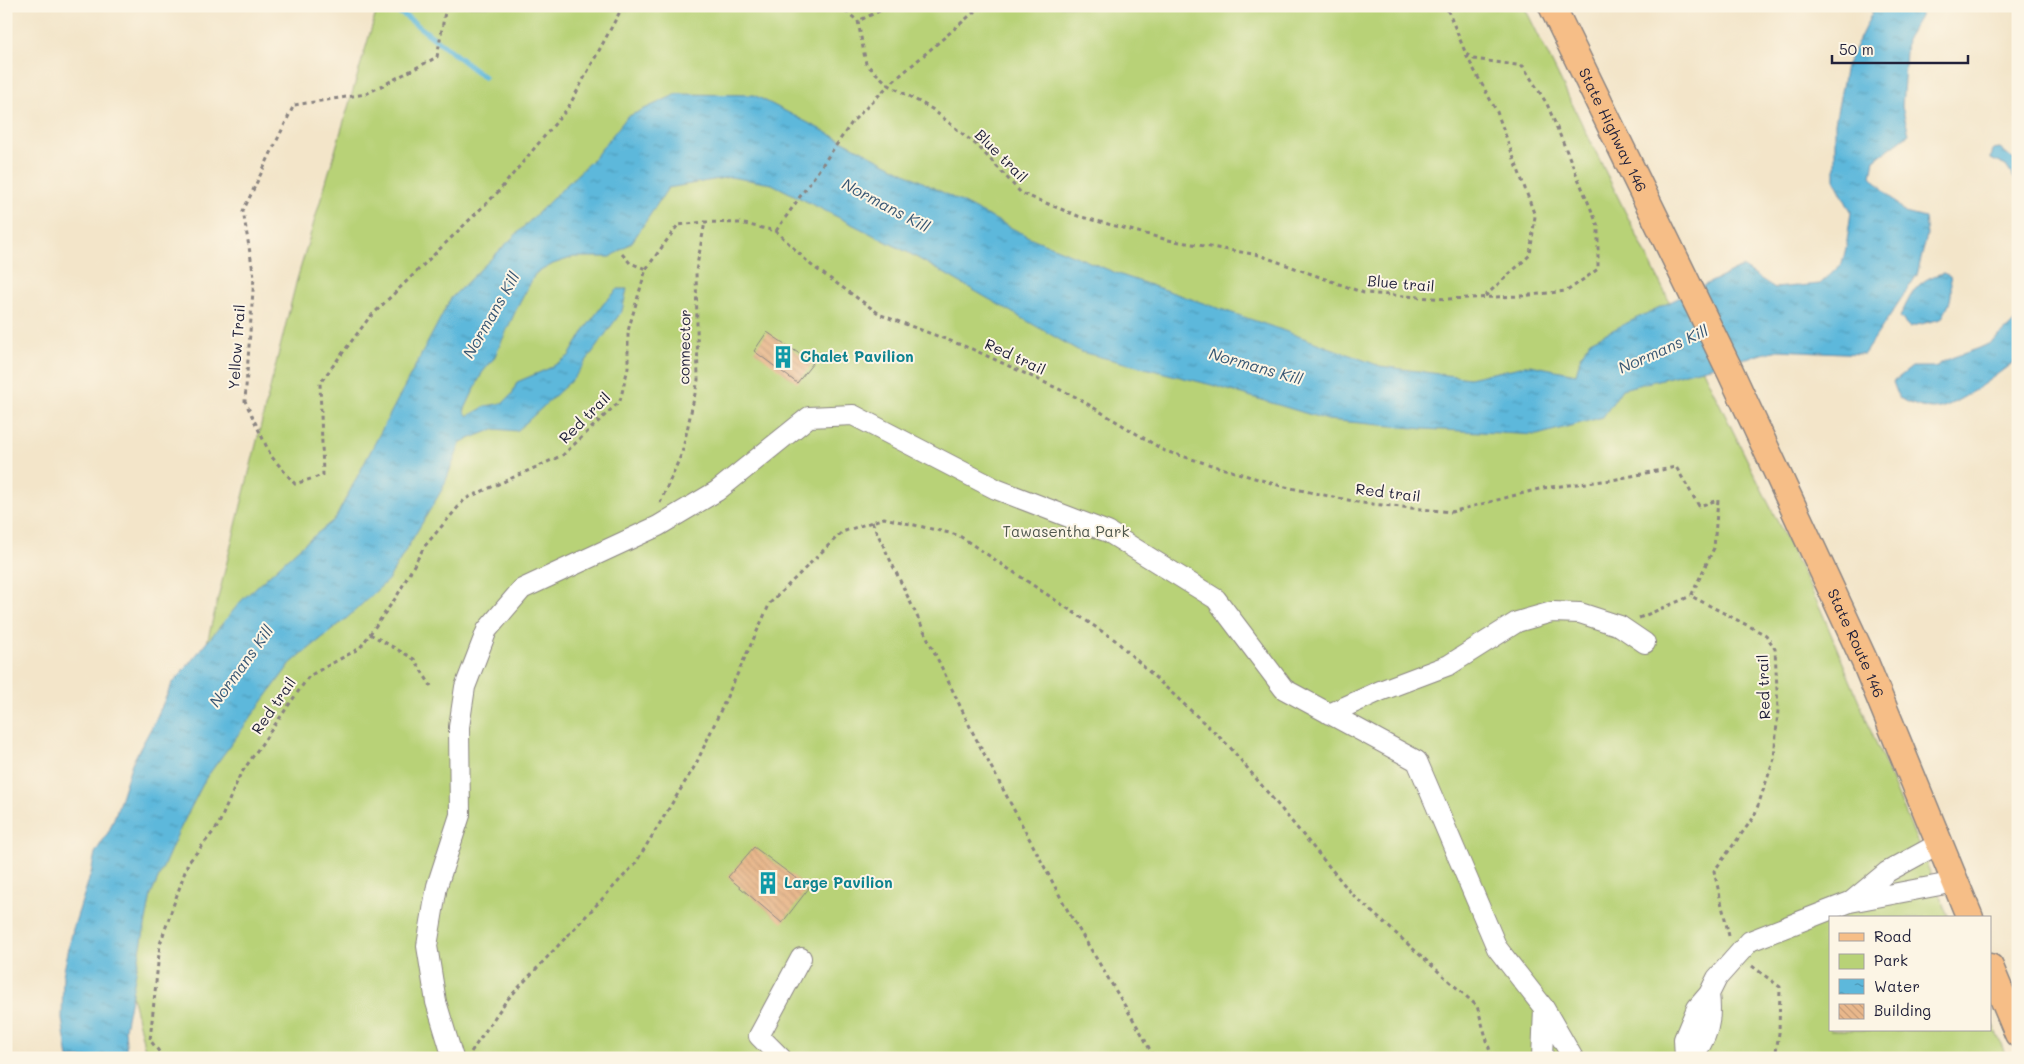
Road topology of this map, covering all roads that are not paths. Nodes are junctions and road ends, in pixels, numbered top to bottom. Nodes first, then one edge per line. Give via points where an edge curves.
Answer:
1 (1552, 6) edge
2 (1731, 373) joint
3 (1645, 643) dead end
4 (1329, 714) junction
5 (1940, 844) junction
6 (1956, 882) junction
7 (1850, 902) junction
8 (1969, 916) edge
9 (801, 958) dead end
10 (1992, 972) edge
11 (1709, 994) junction
12 (1544, 1008) junction
13 (2018, 1034) edge
14 (453, 1058) edge
15 (781, 1058) edge
16 (1542, 1058) edge
17 (1573, 1058) edge
18 (1685, 1058) edge
19 (1690, 1058) edge

1 - 2 main road, State Highway 146
2 - 5 main road, State Route 146 via 1865,662
3 - 4 lane via 1620,626 1580,613 1552,612 1517,622 1449,665
4 - 12 lane via 1417,761 1496,948
4 - 14 lane via 1284,688 1216,598 1108,532 996,489 853,415 809,417 716,491 658,526 522,589 486,630 465,686 459,727 460,815 437,886 426,946 436,1002
5 - 6 main road, State Route 146
5 - 7 lane via 1887,872
6 - 7 lane
6 - 8 main road, State Route 146
7 - 11 lane via 1750,941 1717,978
9 - 15 lane via 759,1036
10 - 13 main road
11 - 18 lane via 1697,1008 1684,1039
11 - 19 lane via 1711,1015 1701,1047
12 - 16 lane
12 - 17 lane

